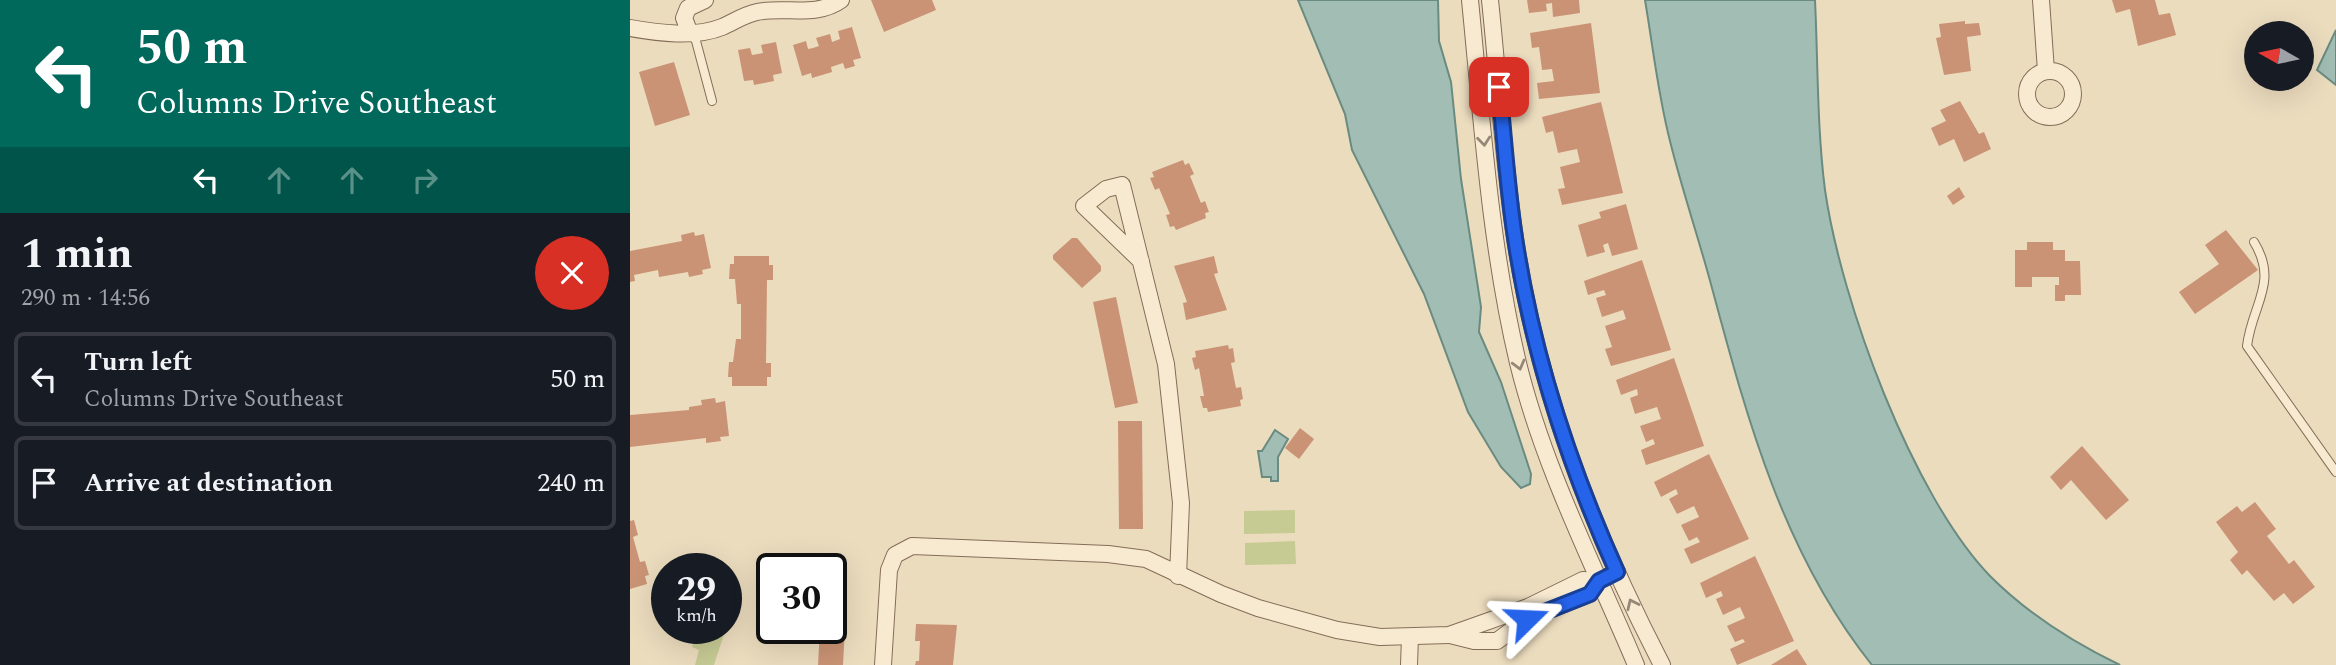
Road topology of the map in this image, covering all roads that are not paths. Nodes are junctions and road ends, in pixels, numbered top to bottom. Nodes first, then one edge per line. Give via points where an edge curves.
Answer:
1 (705, 0) edge
2 (841, 0) edge
3 (1470, 0) edge
4 (1490, 0) edge
5 (2042, 0) edge
6 (630, 29) edge
7 (689, 31) junction
8 (1495, 52) junction
9 (1475, 55) junction
10 (2046, 71) dead end
11 (712, 101) dead end
12 (2254, 242) dead end
13 (1141, 261) junction
14 (1529, 310) junction
15 (1508, 315) junction
16 (2336, 472) edge
17 (1617, 572) junction
18 (1178, 576) junction
19 (1599, 581) junction
20 (1410, 637) junction
21 (883, 665) edge
22 (1409, 665) edge
23 (1636, 665) edge
24 (1662, 665) edge

1 - 7 street via 688,8 684,18
2 - 7 street via 823,9 759,11 721,27
3 - 9 street
4 - 8 street
5 - 10 street
6 - 7 street
7 - 11 lane via 696,41
8 - 9 lane
8 - 14 street via 1514,232
9 -> 15 street
12 - 16 lane via 2263,257 2266,278 2247,346
13 - 13 street via 1122,185 1106,189 1084,206
13 - 18 street via 1166,364 1176,435 1181,503
14 - 15 lane
14 - 17 street via 1567,452
15 -> 19 street via 1553,473
17 - 19 street
24 -> 17 street
18 - 20 street via 1246,603 1337,630
18 - 21 street via 1146,559 1108,554 912,546 895,555 889,570
19 - 20 street via 1590,594 1531,612 1493,642 1449,635
19 - 23 street
20 - 22 street

